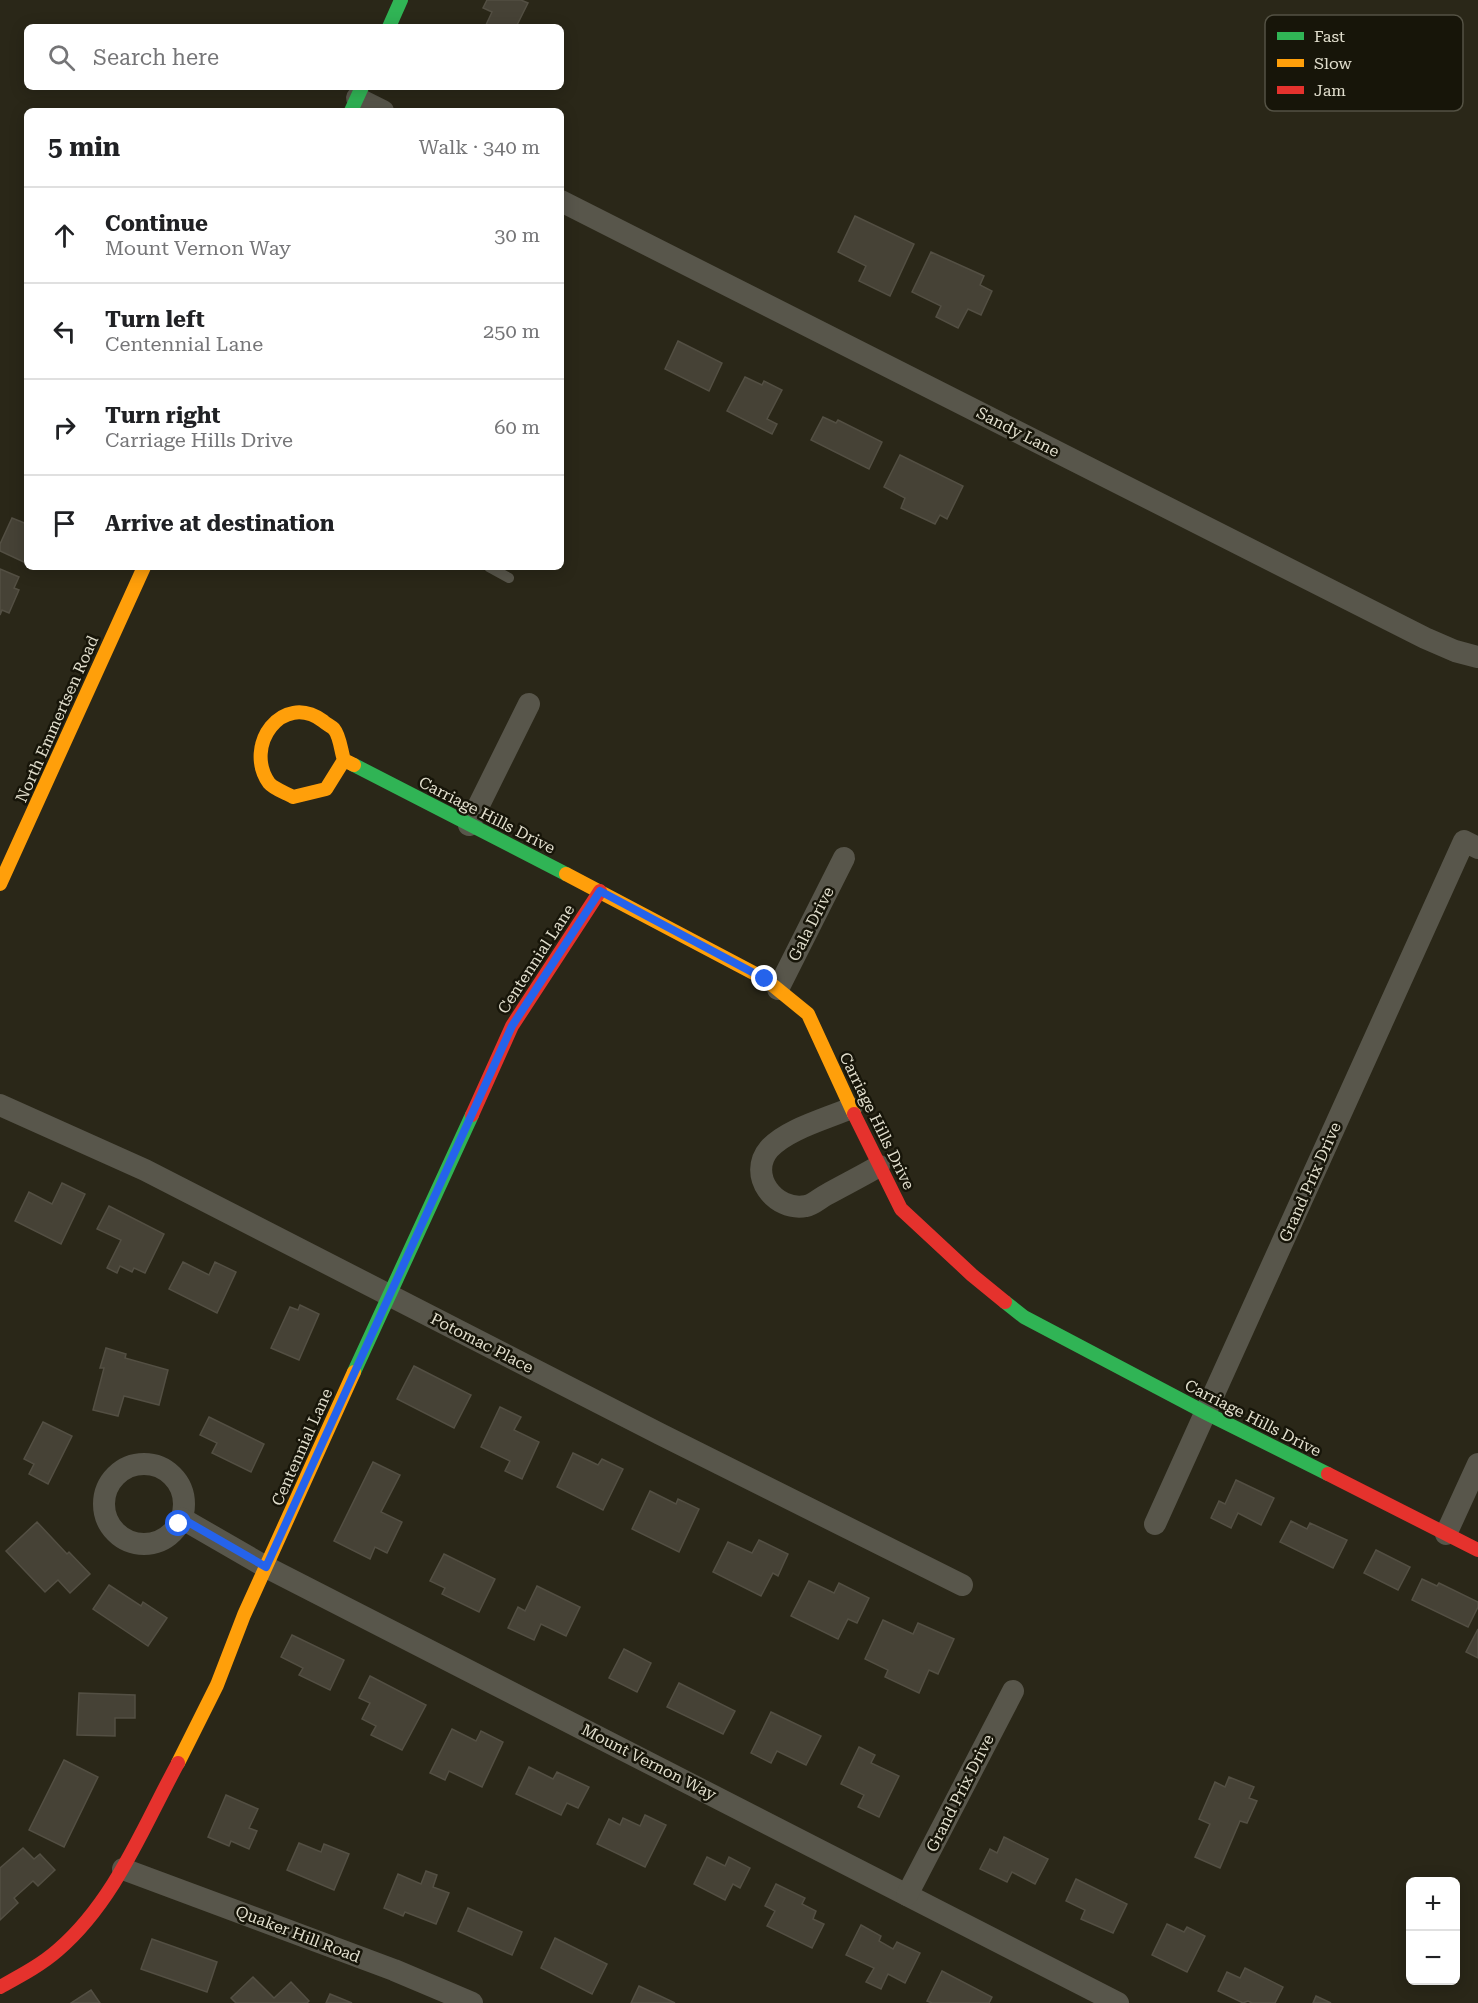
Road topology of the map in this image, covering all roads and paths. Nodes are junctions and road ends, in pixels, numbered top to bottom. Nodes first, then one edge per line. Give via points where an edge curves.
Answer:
1 (401, 0) edge
2 (390, 24) edge
3 (357, 99) edge
4 (376, 108) edge
5 (564, 203) edge
6 (143, 570) edge
7 (494, 570) edge
8 (509, 578) dead end
9 (1478, 657) edge
10 (529, 704) dead end
11 (344, 760) junction
12 (469, 825) junction
13 (1471, 844) edge
14 (844, 858) dead end
15 (0, 884) edge
16 (600, 891) junction
17 (778, 989) junction
18 (0, 1105) edge
19 (851, 1108) junction
20 (879, 1166) junction
21 (389, 1295) junction
22 (1206, 1413) junction
23 (1478, 1464) edge
24 (181, 1518) dead end
25 (1155, 1524) dead end
26 (1446, 1534) junction
27 (1478, 1550) edge
28 (266, 1567) junction
29 (962, 1585) dead end
30 (1013, 1691) dead end
31 (123, 1869) junction
32 (907, 1895) junction
33 (0, 1987) edge
34 (472, 2003) edge
35 (1118, 2003) edge

1 - 2 street
3 - 4 street
5 - 9 street, Sandy Lane via 1431,641
6 - 15 street, North Emmertsen Road
7 - 8 lane
10 - 12 street
11 - 11 street via 326,789 292,797 270,785 259,760 265,735 282,716 299,712 313,714 335,730
11 - 12 street, Carriage Hills Drive
12 - 16 street, Carriage Hills Drive
13 - 22 street, Grand Prix Drive
14 - 17 street, Gala Drive
16 - 17 street, Carriage Hills Drive
16 - 21 street, Centennial Lane via 512,1026
17 - 19 street, Carriage Hills Drive via 808,1014
18 - 21 street, Potomac Place via 145,1170
19 - 20 street, Carriage Hills Drive
19 - 20 street via 777,1142 760,1164 763,1182 771,1196 789,1205 807,1206
20 - 22 street, Carriage Hills Drive via 901,1209 1024,1317
21 - 28 street, Centennial Lane
21 - 29 street, Potomac Place
22 - 25 street, Grand Prix Drive
22 - 26 street, Carriage Hills Drive
23 - 26 street
24 - 28 street, Mount Vernon Way
26 - 27 street, Carriage Hills Drive
28 - 31 street, Centennial Lane via 208,1703
28 - 32 street, Mount Vernon Way
30 - 32 street, Grand Prix Drive
31 - 33 street, Centennial Lane via 103,1903 73,1938 37,1967
31 - 34 street, Quaker Hill Road
32 - 35 street, Mount Vernon Way

